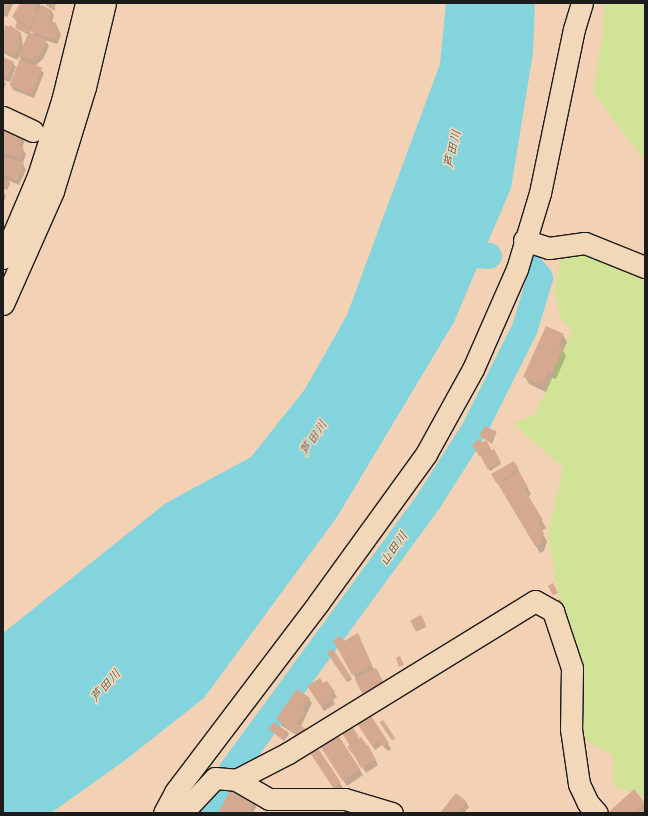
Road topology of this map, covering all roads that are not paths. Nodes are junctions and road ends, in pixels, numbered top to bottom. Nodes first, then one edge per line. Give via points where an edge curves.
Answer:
1 (86, 3) edge
2 (105, 3) edge
3 (582, 3) edge
4 (3, 117) edge
5 (33, 130) dead end
6 (524, 240) junction
7 (3, 258) edge
8 (645, 267) edge
9 (3, 304) edge
10 (236, 780) junction
11 (164, 813) edge
12 (182, 813) edge
13 (392, 813) edge
14 (597, 813) edge

1 - 7 street via 62,101 38,176
2 - 9 street via 85,87 53,191
3 - 6 street via 574,29 540,192
4 - 5 street
6 - 8 street via 549,248 585,243
6 - 11 street via 517,269 473,369 426,454 319,602 175,792
10 - 12 street via 216,778
10 - 13 street via 269,799 345,799
10 - 14 street via 288,753 534,601 554,611 572,668 571,729 579,784 588,803

